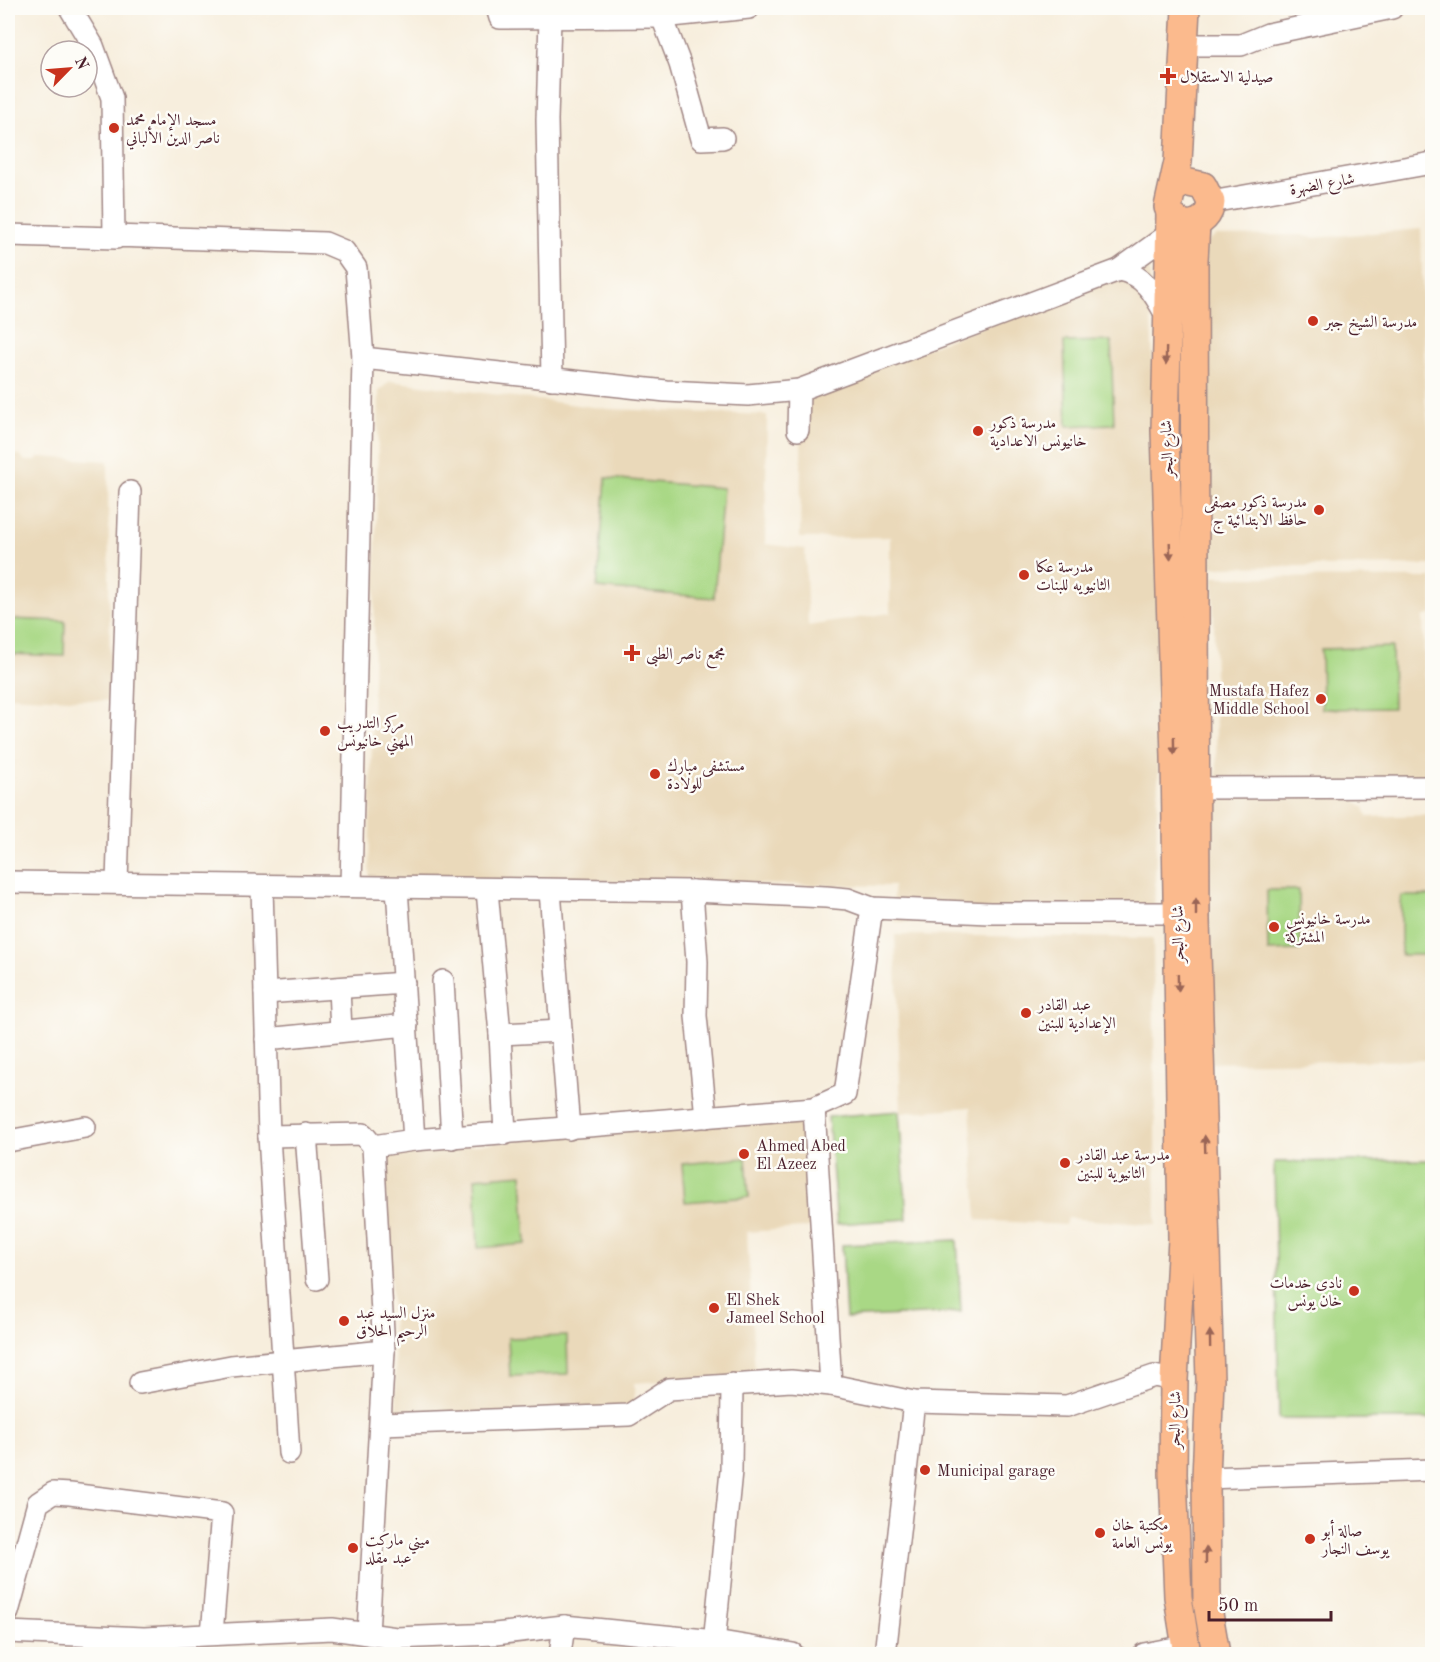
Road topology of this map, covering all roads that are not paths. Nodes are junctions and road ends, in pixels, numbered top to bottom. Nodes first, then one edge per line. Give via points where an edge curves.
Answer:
1 (70, 8) edge
2 (497, 8) edge
3 (749, 8) edge
4 (1186, 8) edge
5 (1205, 8) edge
6 (1392, 8) edge
7 (662, 12) edge
8 (550, 18) junction
9 (1193, 45) junction
10 (723, 138) dead end
11 (1432, 163) edge
12 (1184, 204) junction
13 (8, 235) edge
14 (114, 236) junction
15 (1119, 270) junction
16 (1167, 317) junction
17 (363, 358) junction
18 (552, 379) junction
19 (799, 390) junction
20 (798, 430) dead end
21 (130, 492) dead end
22 (1432, 787) edge
23 (1195, 788) junction
24 (8, 882) edge
25 (117, 882) junction
26 (351, 886) junction
27 (262, 887) junction
28 (397, 888) junction
29 (487, 890) junction
30 (550, 891) junction
31 (692, 891) junction
32 (872, 908) junction
33 (1176, 913) junction
34 (443, 981) dead end
35 (404, 983) junction
36 (339, 988) junction
37 (265, 993) junction
38 (407, 1025) junction
39 (341, 1031) junction
40 (561, 1031) junction
41 (500, 1034) junction
42 (266, 1039) junction
43 (814, 1108) junction
44 (706, 1118) junction
45 (86, 1127) dead end
46 (569, 1130) junction
47 (306, 1134) junction
48 (505, 1134) junction
49 (269, 1136) junction
50 (452, 1138) junction
51 (414, 1140) junction
52 (8, 1141) edge
53 (373, 1146) junction
54 (317, 1279) dead end
55 (384, 1351) junction
56 (283, 1359) junction
57 (1174, 1380) junction
58 (1210, 1380) junction
59 (140, 1383) dead end
60 (732, 1384) junction
61 (831, 1385) junction
62 (914, 1402) junction
63 (382, 1424) junction
64 (289, 1453) dead end
65 (1432, 1470) edge
66 (1206, 1478) junction
67 (8, 1612) edge
68 (564, 1626) junction
69 (8, 1632) edge
70 (212, 1634) junction
71 (369, 1634) junction
72 (467, 1645) edge
73 (396, 1646) edge
74 (714, 1648) edge
75 (1215, 1648) edge
76 (1186, 1650) edge
77 (560, 1654) edge
78 (780, 1654) edge
79 (885, 1654) edge
80 (1144, 1654) edge

1 - 14 street via 93,46 112,98
2 - 8 street via 500,18
3 - 7 street
4 - 9 main road, شارع البحر
5 - 9 main road, شارع البحر
6 - 9 street via 1268,34 1241,45
7 - 8 street
7 - 10 street via 701,139
8 - 18 street via 547,120
9 - 12 main road, شارع البحر via 1178,162
11 - 12 street, شارع الضهرة
12 - 15 street
12 - 16 main road, شارع البحر
12 - 23 main road, شارع البحر via 1181,224 1196,224
13 - 14 street
14 - 17 street via 325,243 344,252 356,268
15 - 16 street via 1140,278
15 - 19 street
16 -> 33 main road, شارع البحر via 1164,430
17 - 18 street
17 - 26 street
18 - 19 street via 726,395
19 - 20 street
21 - 25 street
22 - 23 street
58 -> 23 main road, شارع البحر
24 - 25 street
25 - 27 street
26 - 27 street
26 - 28 street
27 - 37 street
28 - 29 street
28 - 35 street
29 - 30 street
29 - 41 street
30 - 31 street
30 - 40 street
31 - 32 street via 848,899
31 - 44 street via 696,1016
32 - 33 street via 990,913
32 - 43 street via 845,1094
33 -> 57 main road, شارع البحر via 1182,1239
34 - 50 street
35 - 36 street
35 - 38 street
36 - 37 street
36 - 39 street
37 - 42 street
38 - 39 street
38 - 51 street
39 - 42 street
40 - 41 street
40 - 46 street
41 - 48 street
42 - 49 street
43 - 44 street
43 - 61 street
44 - 46 street
45 - 52 street
46 - 48 street
47 - 49 street
47 - 53 street via 363,1134
47 - 54 street
48 - 50 street
49 - 56 street
50 - 51 street
51 - 53 street
53 - 55 street
55 - 56 street
55 - 63 street
56 - 59 street
56 - 64 street
57 - 58 main road
57 - 62 street via 1154,1376 1067,1406
57 - 76 main road, شارع البحر via 1178,1597
58 - 66 main road, شارع البحر
60 - 61 street via 791,1381
60 - 63 street via 669,1389 629,1415
60 - 74 street via 730,1471
61 - 62 street
62 - 79 street
63 - 71 street
65 - 66 street
75 -> 66 main road, شارع البحر via 1207,1602
67 - 70 street via 38,1503 53,1493 70,1494 222,1513
68 - 72 street
68 - 74 street
68 - 77 street
69 - 70 street via 144,1638
70 - 71 street via 333,1629
71 - 73 street
72 - 73 street
74 - 78 street
75 - 76 main road
76 - 80 street

